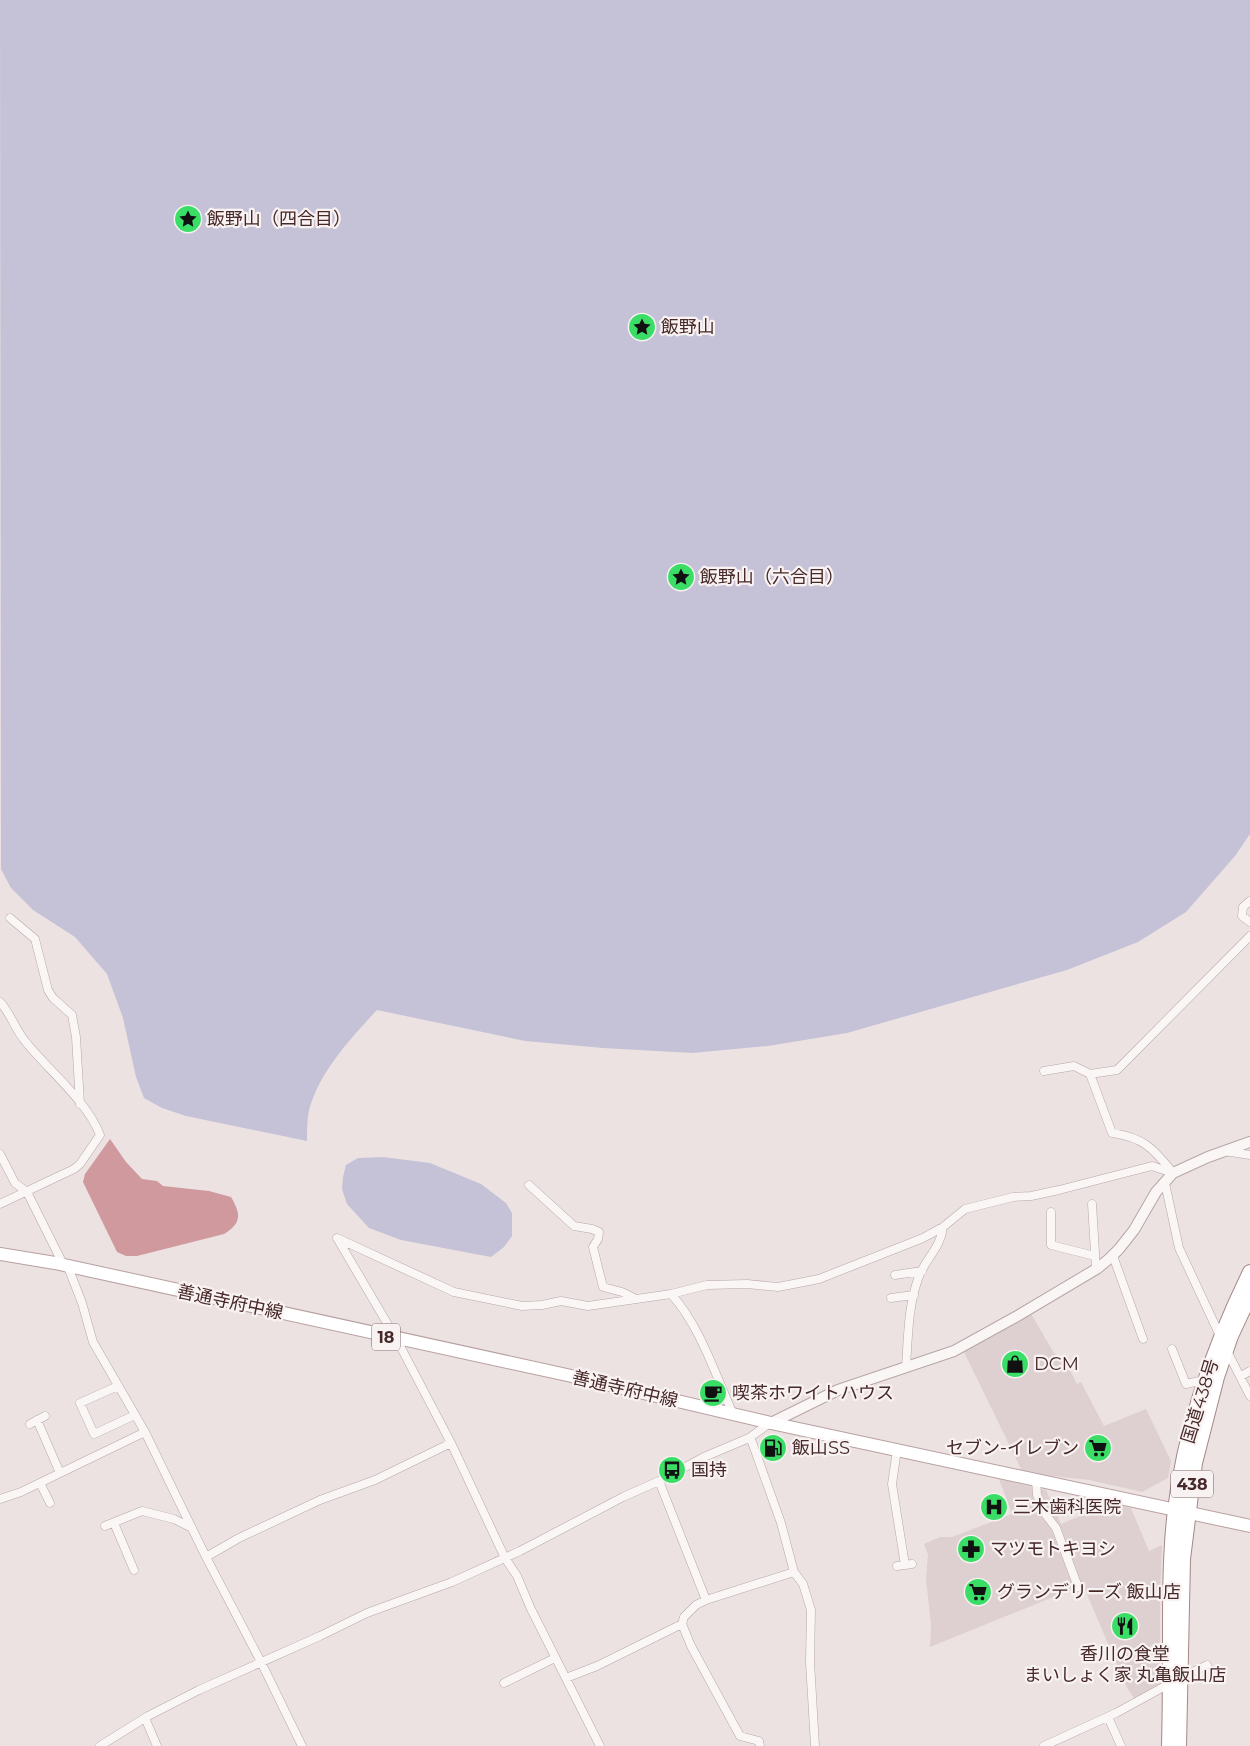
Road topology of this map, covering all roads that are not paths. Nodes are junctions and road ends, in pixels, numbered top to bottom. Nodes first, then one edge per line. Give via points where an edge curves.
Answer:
1 (1250, 901) edge
2 (10, 918) dead end
3 (1250, 922) edge
4 (1250, 936) edge
5 (0, 1002) edge
6 (1044, 1071) dead end
7 (1090, 1074) junction
8 (80, 1104) junction
9 (1250, 1142) edge
10 (1224, 1151) junction
11 (0, 1154) edge
12 (1250, 1155) edge
13 (1173, 1173) junction
14 (1164, 1183) junction
15 (529, 1185) dead end
16 (27, 1192) junction
17 (0, 1204) edge
18 (1092, 1204) dead end
19 (1051, 1212) dead end
20 (943, 1227) junction
21 (0, 1254) edge
22 (1095, 1256) junction
23 (1113, 1256) junction
24 (66, 1266) junction
25 (1096, 1269) junction
26 (922, 1271) junction
27 (1250, 1272) edge
28 (895, 1274) dead end
29 (671, 1294) junction
30 (914, 1295) junction
31 (1250, 1295) edge
32 (635, 1298) junction
33 (891, 1298) dead end
34 (1220, 1337) junction
35 (1144, 1339) dead end
36 (397, 1340) junction
37 (1172, 1349) dead end
38 (1226, 1350) junction
39 (906, 1367) junction
40 (1250, 1372) edge
41 (1241, 1376) junction
42 (1204, 1380) junction
43 (118, 1386) junction
44 (1250, 1396) edge
45 (733, 1414) junction
46 (135, 1415) junction
47 (37, 1420) dead end
48 (770, 1423) junction
49 (145, 1432) junction
50 (749, 1438) junction
51 (451, 1443) junction
52 (897, 1450) junction
53 (60, 1473) junction
54 (1036, 1480) junction
55 (659, 1482) junction
56 (40, 1483) junction
57 (0, 1499) edge
58 (50, 1503) dead end
59 (1181, 1512) junction
60 (114, 1523) junction
61 (104, 1526) dead end
62 (1250, 1526) edge
63 (192, 1528) junction
64 (206, 1558) junction
65 (505, 1558) junction
66 (905, 1565) dead end
67 (134, 1570) dead end
68 (794, 1572) junction
69 (1078, 1587) dead end
70 (706, 1600) junction
71 (682, 1624) junction
72 (555, 1658) junction
73 (261, 1662) junction
74 (1207, 1665) dead end
75 (566, 1678) junction
76 (1175, 1680) junction
77 (504, 1683) dead end
78 (1108, 1717) junction
79 (144, 1718) junction
80 (100, 1746) edge
81 (157, 1746) edge
82 (302, 1746) edge
83 (600, 1746) edge
84 (760, 1746) edge
85 (815, 1746) edge
86 (1044, 1746) edge
87 (1120, 1746) edge
88 (1169, 1746) edge
89 (1179, 1746) edge

1 - 3 street via 1243,907 1242,916
2 - 8 street via 35,939 48,990 72,1015
4 - 7 street via 1117,1070
5 - 8 street via 9,1011 23,1040
6 - 7 street via 1074,1066
7 - 13 street via 1112,1133 1129,1135 1146,1143
8 - 16 street via 96,1123 100,1135 74,1169
9 - 10 street
10 - 12 street
10 - 13 street
11 - 16 street via 15,1183
13 - 14 street
13 - 20 street via 1152,1166 1059,1190 988,1202 966,1209
14 - 23 street
14 - 34 street via 1179,1248
15 - 32 street via 574,1226 598,1232 593,1247 603,1288
16 - 17 street
16 - 24 street
18 - 22 street
19 - 22 street via 1051,1246
20 - 26 street via 942,1238
20 - 29 street via 819,1279 778,1287 747,1284 708,1286
21 - 24 main road, 善通寺府中線 / 18
22 - 25 street
23 - 25 street
23 - 35 street
24 - 36 main road, 善通寺府中線 / 18
24 - 43 street via 82,1303 93,1342
25 - 39 street via 963,1347
26 - 28 street
26 - 30 street
27 - 34 highway, 国道438号 / 438
29 - 32 street
29 - 45 street via 706,1351
30 - 33 street
30 - 39 street
31 - 38 highway, 国道438号 / 438
32 - 36 street via 588,1306 561,1301 522,1306 473,1297 454,1292 337,1238
34 - 38 street
34 - 42 highway, 国道438号 / 438
36 - 45 main road, 善通寺府中線 / 18
36 - 51 street
37 - 42 street via 1186,1384
38 - 41 street
38 - 59 highway, 国道438号 / 438
39 - 48 street via 838,1390
40 - 41 street
41 - 44 street
42 - 59 highway, 国道438号 / 438 via 1182,1462
43 - 46 street
43 - 46 street via 80,1404 94,1434
45 - 48 main road, 善通寺府中線 / 18
46 - 49 street
47 - 53 street
48 - 50 street
48 - 52 main road, 善通寺府中線 / 18
49 - 53 street
49 - 63 street
50 - 55 street via 704,1457
50 - 68 street via 781,1523
51 - 64 street via 375,1480 320,1500 239,1538
51 - 65 street
52 - 54 main road, 善通寺府中線 / 18
52 - 66 street via 892,1484
53 - 56 street
54 - 59 main road, 善通寺府中線 / 18
54 - 69 street via 1037,1495 1056,1528
55 - 65 street
55 - 70 street
56 - 57 street
56 - 58 street
59 - 62 main road, 善通寺府中線 / 18
59 - 76 highway, 国道438号 / 438 via 1170,1589
60 - 61 street
60 - 63 street via 142,1511 174,1518
60 - 67 street
63 - 64 street
64 - 73 street
65 - 72 street via 517,1576
65 - 73 street via 452,1582 367,1613
68 - 70 street
68 - 85 street via 811,1610 810,1662
70 - 71 street via 696,1605 684,1617
71 - 75 street
71 - 84 street via 740,1736 759,1741
72 - 75 street
72 - 77 street
73 - 79 street
73 - 82 street
74 - 76 street
75 - 83 street
76 - 78 street
76 - 88 highway, 国道438号 / 438
76 - 89 highway, 国道438号 / 438
78 - 86 street
78 - 87 street
79 - 80 street
79 - 81 street

